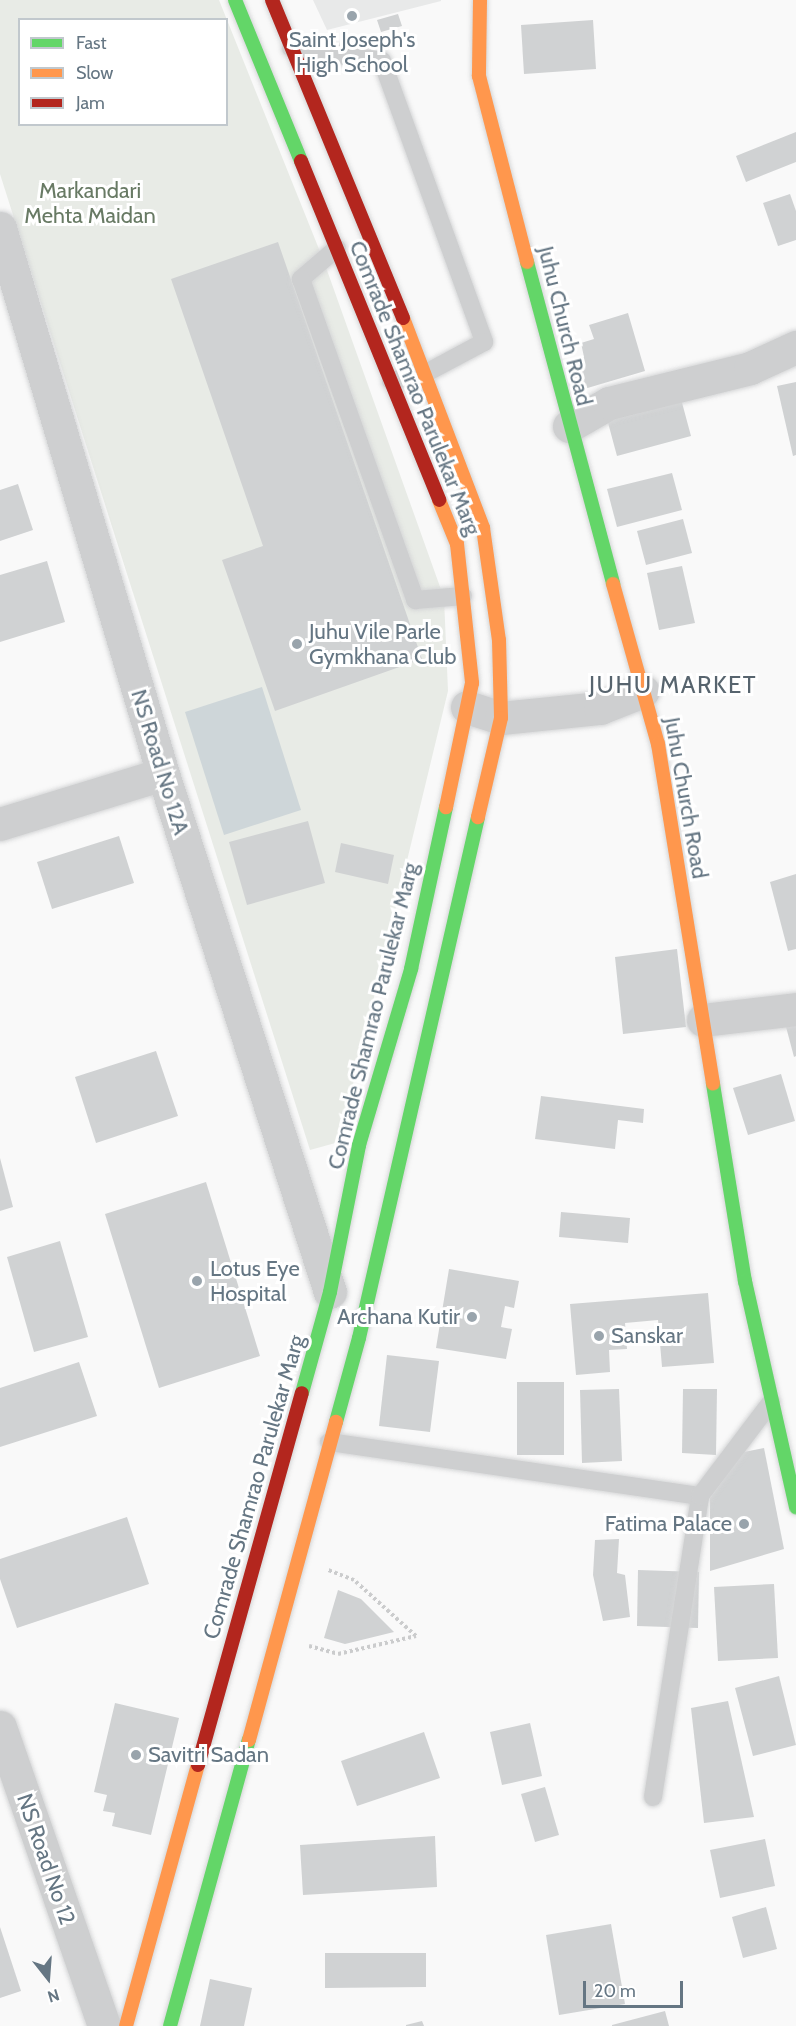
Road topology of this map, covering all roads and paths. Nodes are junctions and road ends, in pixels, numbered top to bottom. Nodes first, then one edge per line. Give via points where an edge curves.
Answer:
1 (235, 0) edge
2 (272, 0) edge
3 (480, 0) edge
4 (291, 48) junction
5 (0, 228) edge
6 (337, 248) junction
7 (796, 346) edge
8 (426, 373) junction
9 (391, 381) junction
10 (569, 426) junction
11 (463, 596) junction
12 (643, 691) junction
13 (467, 707) junction
14 (501, 718) junction
15 (163, 774) junction
16 (0, 824) edge
17 (796, 1009) edge
18 (703, 1020) junction
19 (330, 1292) junction
20 (771, 1402) junction
21 (329, 1443) junction
22 (700, 1496) junction
23 (796, 1507) edge
24 (299, 1559) junction
25 (279, 1638) junction
26 (0, 1727) edge
27 (653, 1797) dead end
28 (104, 2026) edge
29 (126, 2026) edge
30 (170, 2026) edge

1 - 6 street, Comrade Shamrao Parulekar Marg
2 - 4 street, Comrade Shamrao Parulekar Marg
3 - 10 street, Juhu Church Road via 479,76
4 - 8 street, Comrade Shamrao Parulekar Marg
4 - 8 lane via 382,62 484,342
5 - 15 street, NS Road No 12A
6 - 9 street, Comrade Shamrao Parulekar Marg
6 - 11 lane via 301,279 411,589 415,600
7 - 10 street via 750,368 609,403
8 - 9 lane
8 - 14 street, Comrade Shamrao Parulekar Marg via 483,528 499,640
9 - 11 street, Comrade Shamrao Parulekar Marg via 457,544
10 - 12 street, Juhu Church Road
11 - 13 street, Comrade Shamrao Parulekar Marg via 472,683
12 - 14 street via 600,708
12 - 18 street, Juhu Church Road via 658,744
13 - 14 street
13 - 19 street, Comrade Shamrao Parulekar Marg via 411,969 359,1145
14 - 21 street, Comrade Shamrao Parulekar Marg via 359,1338
15 - 16 street
15 - 19 street, NS Road No 12A
17 - 18 street
18 - 20 street, Juhu Church Road via 745,1281
19 - 29 street, Comrade Shamrao Parulekar Marg
20 - 22 lane
20 - 23 street, Juhu Church Road
21 - 22 lane
21 - 24 street, Comrade Shamrao Parulekar Marg
22 - 27 lane
24 - 25 street, Comrade Shamrao Parulekar Marg
24 - 25 path via 354,1580 416,1636 338,1654
25 - 30 street, Comrade Shamrao Parulekar Marg
26 - 28 street, NS Road No 12

